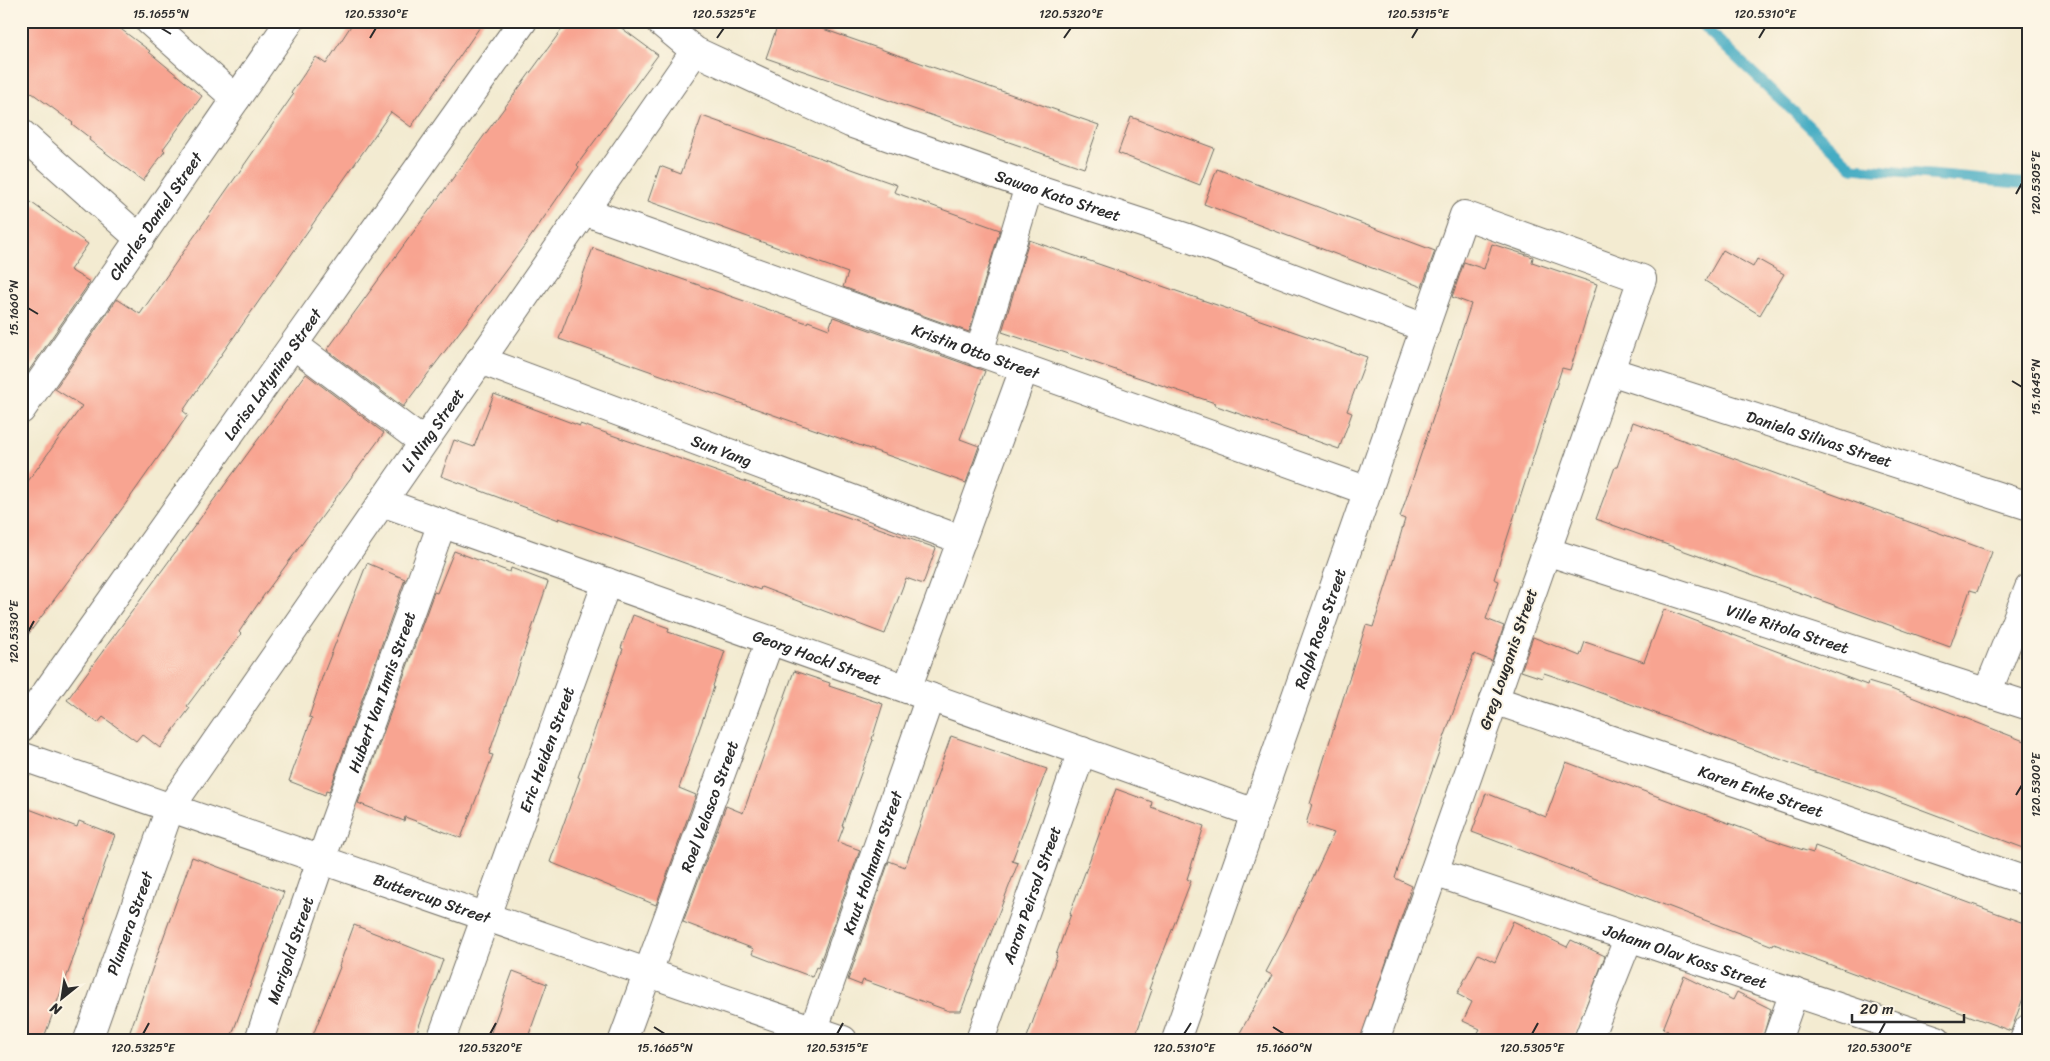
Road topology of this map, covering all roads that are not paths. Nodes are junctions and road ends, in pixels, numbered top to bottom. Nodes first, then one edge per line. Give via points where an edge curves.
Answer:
1 (149, 21) edge
2 (290, 21) edge
3 (523, 21) edge
4 (659, 21) edge
5 (694, 51) junction
6 (236, 99) junction
7 (21, 133) edge
8 (1029, 186) junction
9 (584, 211) junction
10 (1464, 215) joint
11 (140, 239) junction
12 (1425, 328) junction
13 (294, 345) junction
14 (979, 354) junction
15 (480, 360) junction
16 (1024, 369) junction
17 (1610, 371) junction
18 (21, 410) edge
19 (423, 442) junction
20 (1368, 491) junction
21 (382, 502) junction
22 (2029, 506) edge
23 (442, 523) junction
24 (962, 540) junction
25 (1546, 551) junction
26 (607, 582) junction
27 (2029, 588) edge
28 (770, 640) junction
29 (918, 693) junction
30 (1987, 693) junction
31 (1494, 700) junction
32 (2029, 706) edge
33 (21, 728) edge
34 (1082, 751) junction
35 (21, 756) edge
36 (170, 808) junction
37 (1255, 813) junction
38 (321, 860) junction
39 (1434, 872) junction
40 (2029, 882) edge
41 (485, 916) junction
42 (1629, 937) junction
43 (647, 972) junction
44 (1794, 992) junction
45 (2029, 1028) edge
46 (812, 1035) edge
47 (88, 1040) edge
48 (259, 1040) edge
49 (441, 1040) edge
50 (623, 1040) edge
51 (843, 1040) edge
52 (980, 1040) edge
53 (1176, 1040) edge
54 (1375, 1040) edge
55 (1588, 1040) edge
56 (1777, 1040) edge
57 (1937, 1040) edge
58 (2024, 1040) edge

1 - 6 street
2 - 6 street, Charles Daniel Street
3 - 13 street, Larisa Latynina Street
4 - 5 street, Sawao Kato Street
5 - 8 street, Sawao Kato Street via 850,123
5 - 9 street, Li Ning Street
6 - 11 street, Charles Daniel Street
7 - 11 street
8 - 12 street, Sawao Kato Street via 1191,239
8 - 14 street
9 - 14 street, Kristin Otto Street
9 - 15 street, Li Ning Street
10 - 12 street, Ralph Rose Street
10 - 17 street, Greg Louganis Street via 1642,279
11 - 18 street, Charles Daniel Street
12 - 20 street, Ralph Rose Street
13 - 19 street
13 - 33 street, Larisa Latynina Street
14 - 16 street, Kristin Otto Street
15 - 19 street, Li Ning Street
15 - 24 street, Sun Yang
16 - 20 street, Kristin Otto Street
16 - 24 street, Knut Holmann Street
17 - 22 street, Daniela Silivas Street
17 - 25 street, Greg Louganis Street
19 - 21 street, Li Ning Street
20 - 37 street, Ralph Rose Street
21 - 23 street, Georg Hackl Street
21 - 36 street, Li Ning Street
23 - 26 street, Georg Hackl Street
23 - 38 street, Hubert Van Innis Street
24 - 29 street, Knut Holmann Street
25 - 30 street, Ville Ritola Street
25 - 31 street, Greg Louganis Street
26 - 28 street, Georg Hackl Street
26 - 41 street, Eric Heiden Street
27 - 30 street
28 - 29 street, Georg Hackl Street
28 - 43 street, Roel Velasco Street
29 - 34 street, Georg Hackl Street
29 - 46 street, Knut Holmann Street
30 - 32 street, Ville Ritola Street
31 - 39 street, Greg Louganis Street
31 - 40 street, Karen Enke Street
34 - 37 street, Georg Hackl Street
34 - 52 street, Aaron Peirsol Street
35 - 36 street, Buttercup Street
36 - 38 street, Buttercup Street
36 - 47 street, Plumera Street
37 - 53 street, Ralph Rose Street
38 - 41 street, Buttercup Street
38 - 48 street, Marigold Street
39 - 42 street, Johann Olav Koss Street
39 - 54 street, Greg Louganis Street
41 - 43 street, Buttercup Street
41 - 49 street, Eric Heiden Street
42 - 44 street, Johann Olav Koss Street
42 - 55 street
43 - 46 street, Buttercup Street
43 - 50 street, Roel Velasco Street
44 - 56 street
44 - 57 street, Johann Olav Koss Street
45 - 58 street
46 - 51 street, Buttercup Street

